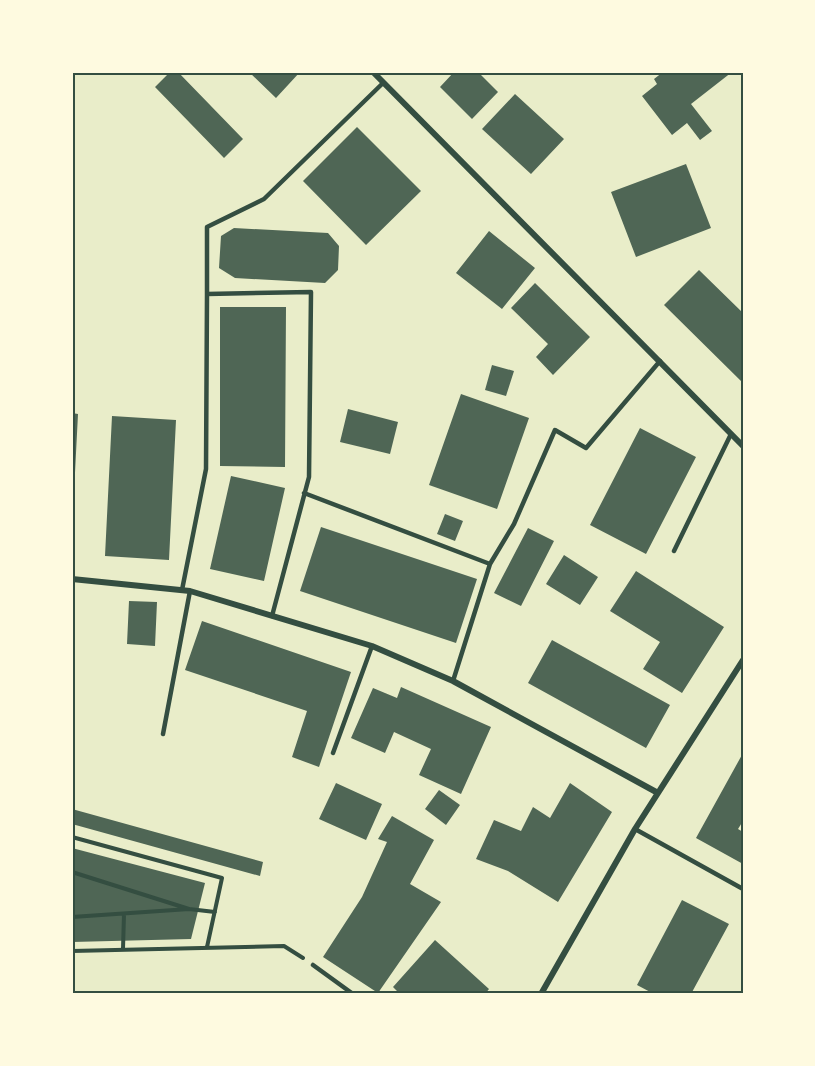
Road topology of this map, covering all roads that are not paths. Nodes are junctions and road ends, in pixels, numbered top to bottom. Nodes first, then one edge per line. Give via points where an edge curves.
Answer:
1 (372, 72) edge
2 (383, 83) junction
3 (207, 294) junction
4 (660, 361) junction
5 (731, 434) junction
6 (743, 446) edge
7 (304, 494) junction
8 (674, 552) dead end
9 (490, 564) junction
10 (72, 579) edge
11 (183, 590) junction
12 (190, 591) junction
13 (272, 616) junction
14 (372, 646) junction
15 (743, 660) edge
16 (453, 681) junction
17 (163, 734) dead end
18 (333, 753) dead end
19 (658, 793) junction
20 (635, 829) junction
21 (743, 889) edge
22 (314, 965) road end
23 (353, 994) edge
24 (541, 994) edge

1 - 2 street
2 - 3 lane via 264,199 207,227
2 - 4 street
3 - 7 lane via 311,292 309,477
3 - 11 lane via 206,469
4 - 5 street
4 - 9 lane via 586,448 555,430 514,524
5 - 6 street
5 - 8 lane
7 - 9 lane
7 - 13 lane
9 - 16 lane
10 - 11 street
11 - 12 street
12 - 13 street
12 - 17 lane
13 - 14 street
14 - 16 street
14 - 18 lane
15 - 19 street
16 - 19 street
19 - 20 street
20 - 21 lane
20 - 24 street
22 - 23 lane

